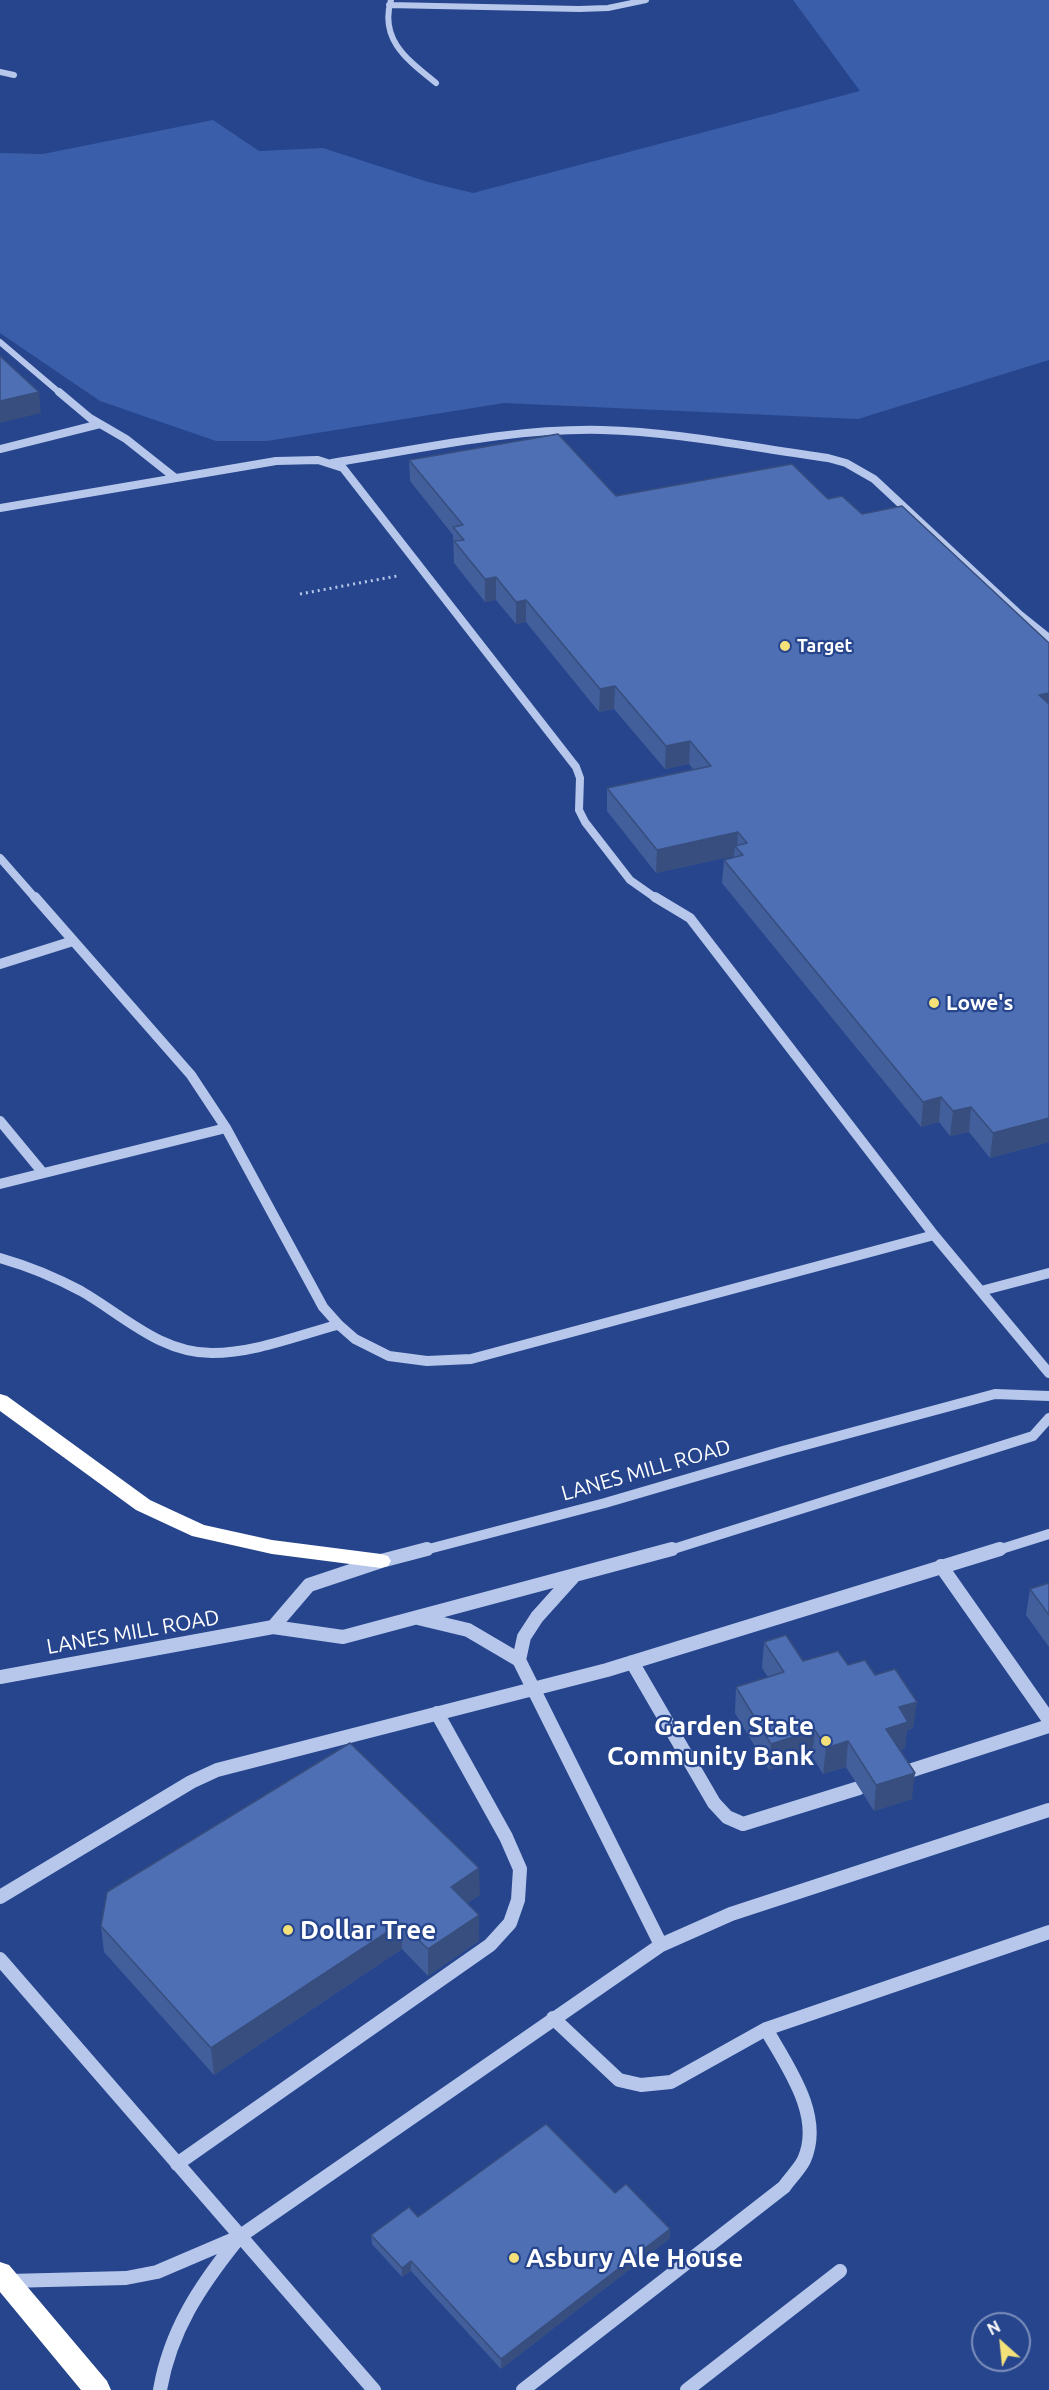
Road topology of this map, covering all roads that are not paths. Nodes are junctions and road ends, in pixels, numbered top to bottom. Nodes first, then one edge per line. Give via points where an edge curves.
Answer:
1 (646, 0) edge
2 (390, 3) edge
3 (0, 72) edge
4 (14, 75) dead end
5 (436, 82) dead end
6 (0, 342) edge
7 (100, 424) junction
8 (0, 448) edge
9 (332, 463) junction
10 (174, 477) junction
11 (0, 508) edge
12 (1049, 638) edge
13 (0, 858) edge
14 (73, 941) junction
15 (0, 964) edge
16 (0, 1121) edge
17 (226, 1128) junction
18 (43, 1173) junction
19 (0, 1184) edge
20 (934, 1235) junction
21 (0, 1258) edge
22 (1049, 1273) edge
23 (981, 1292) junction
24 (337, 1325) junction
25 (1049, 1373) edge
26 (1049, 1396) edge
27 (0, 1401) edge
28 (1049, 1419) edge
29 (1049, 1534) edge
30 (381, 1561) junction
31 (940, 1566) junction
32 (573, 1576) junction
33 (415, 1617) junction
34 (273, 1627) junction
35 (519, 1660) junction
36 (632, 1662) junction
37 (0, 1677) edge
38 (532, 1689) junction
39 (437, 1713) junction
40 (1049, 1720) edge
41 (1049, 1726) edge
42 (896, 1775) edge
43 (859, 1788) edge
44 (1049, 1810) edge
45 (0, 1897) edge
46 (1049, 1932) edge
47 (661, 1945) junction
48 (0, 1959) edge
49 (553, 2018) junction
50 (766, 2029) junction
51 (177, 2164) junction
52 (239, 2237) junction
53 (840, 2271) dead end
54 (3, 2277) edge
55 (98, 2390) edge
56 (160, 2390) edge
57 (374, 2390) edge
58 (523, 2390) edge
59 (687, 2390) edge

1 - 2 street via 579,9
2 - 5 street via 387,19 392,39 409,62
3 - 4 street
6 - 7 street
7 - 8 street
7 - 10 street
9 - 10 street via 276,461
9 - 12 street via 528,432 601,430 828,458 874,478
9 - 20 street via 351,475 579,771 578,808 585,823 633,883 690,918
10 - 11 street
13 - 14 street
14 - 15 street
14 - 17 street via 191,1075
16 - 18 street
17 - 18 street
17 - 24 street via 323,1307
18 - 19 street
20 - 23 street
20 - 24 street via 471,1359 436,1363 391,1357 372,1351
21 - 24 street via 62,1282 106,1306 142,1333 187,1350 211,1353 240,1349
22 - 23 street
23 - 25 street
26 - 30 street, LANES MILL ROAD via 995,1394
27 - 30 highway via 143,1505 199,1531 272,1547
28 - 32 street, LANES MILL ROAD via 1033,1436 701,1541
29 - 31 street
30 - 34 street, LANES MILL ROAD via 309,1585
31 - 36 street
31 - 40 street
32 - 33 street, LANES MILL ROAD
32 - 35 street via 524,1637
33 - 34 street, LANES MILL ROAD via 343,1636
33 - 35 street via 468,1630
34 - 37 street, LANES MILL ROAD
35 - 38 street
36 - 38 street
36 - 43 street via 714,1803 727,1817 743,1824
38 - 39 street
38 - 47 street
39 - 45 street via 217,1770
39 - 51 street via 520,1869 518,1900 510,1923 490,1945
41 - 42 street
44 - 47 street via 731,1914
46 - 50 street
47 - 49 street
48 - 51 street
49 - 50 street via 619,2080 641,2085 671,2082
49 - 52 street
50 - 58 street via 803,2099 810,2137 804,2159 784,2187
51 - 52 street
52 - 54 street via 157,2272 126,2278
52 - 56 street via 207,2276 181,2319 163,2365
52 - 57 street
53 - 59 street
54 - 55 highway

